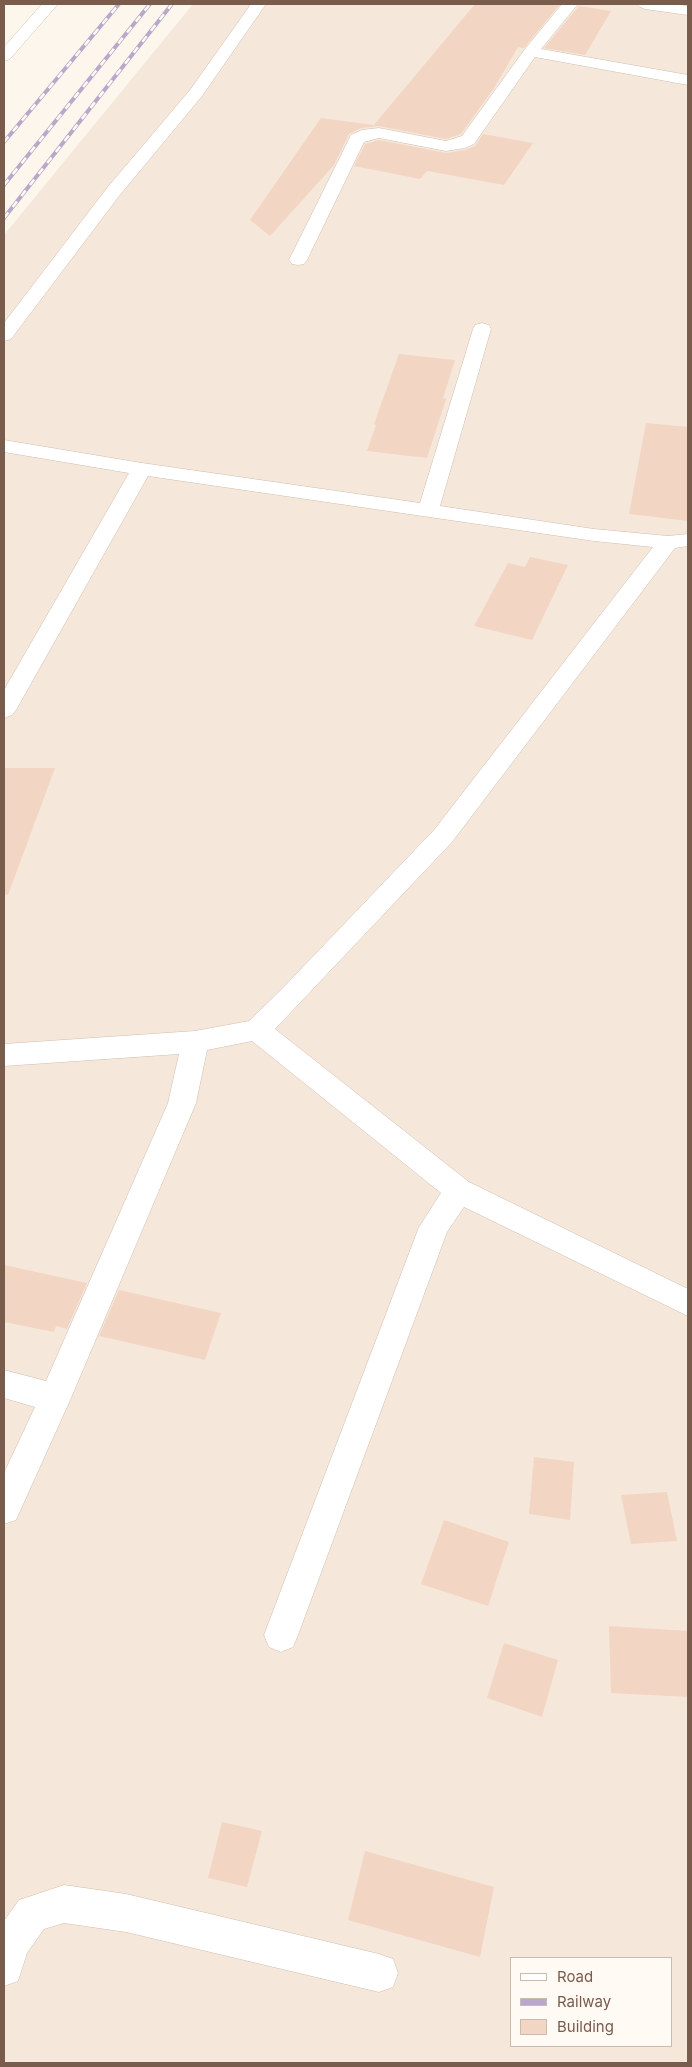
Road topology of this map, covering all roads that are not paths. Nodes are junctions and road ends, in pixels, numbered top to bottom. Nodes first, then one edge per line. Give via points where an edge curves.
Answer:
1 (50, 4) edge
2 (258, 4) edge
3 (570, 4) edge
4 (645, 4) edge
5 (688, 11) edge
6 (531, 52) junction
7 (4, 56) edge
8 (688, 80) edge
9 (298, 260) dead end
10 (482, 330) dead end
11 (4, 335) edge
12 (4, 446) edge
13 (142, 469) junction
14 (428, 510) junction
15 (678, 541) edge
16 (4, 710) edge
17 (257, 1030) junction
18 (195, 1042) junction
19 (4, 1055) edge
20 (460, 1191) junction
21 (688, 1303) edge
22 (4, 1384) edge
23 (55, 1398) junction
24 (4, 1509) edge
25 (281, 1635) dead end
26 (4, 1967) edge
27 (379, 1973) dead end

1 - 7 street
2 - 11 street via 196,93 113,192
3 - 6 street
4 - 5 street
6 - 8 street
6 - 9 street via 468,140 446,146 379,134 357,139
10 - 14 street
12 - 13 street
13 - 14 street
13 - 16 street
14 - 15 street via 594,535
15 - 17 street via 443,836
17 - 18 street
17 - 20 street
18 - 19 street
18 - 23 street via 182,1103
20 - 21 street
20 - 25 street via 434,1227
22 - 23 street
23 - 24 street
26 - 27 street via 11,1944 32,1913 64,1904 126,1913

